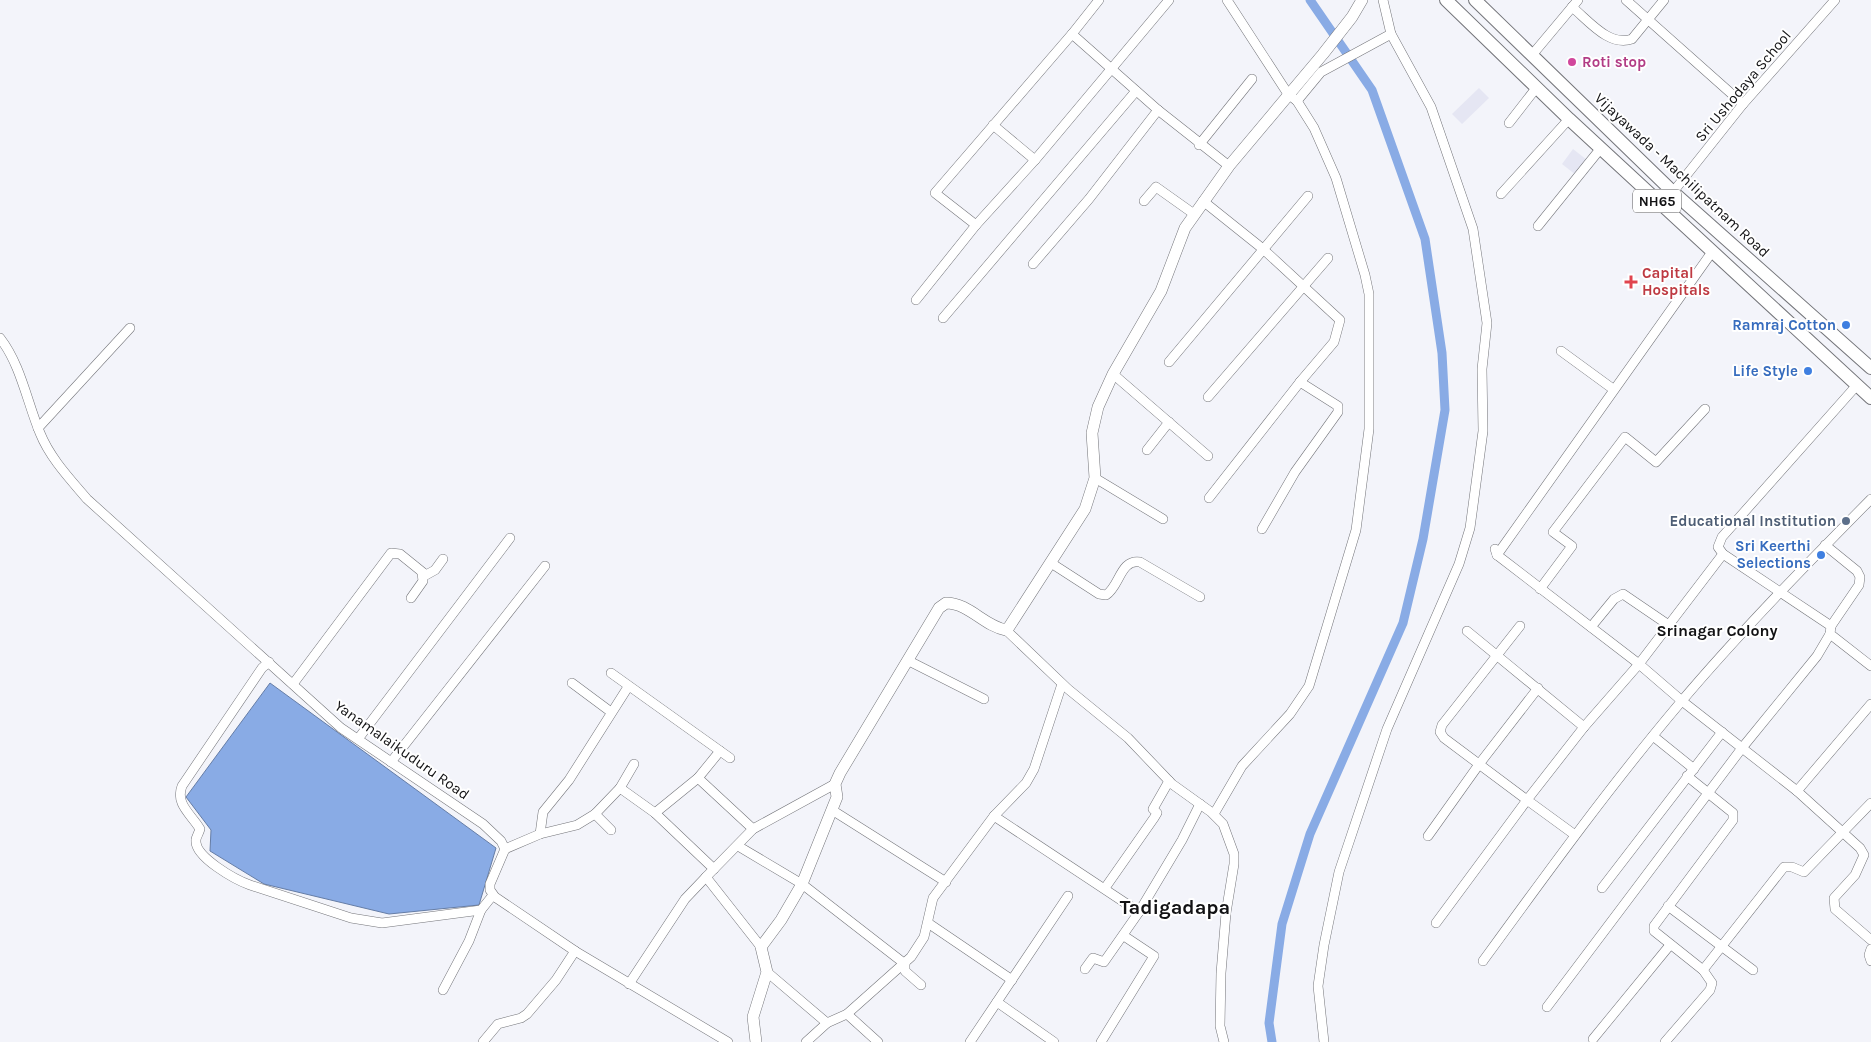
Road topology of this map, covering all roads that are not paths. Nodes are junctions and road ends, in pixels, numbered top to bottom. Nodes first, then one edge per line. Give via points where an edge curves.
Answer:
1 (1099, 0) edge
2 (1169, 0) edge
3 (1228, 0) edge
4 (1383, 0) edge
5 (1446, 0) edge
6 (1475, 0) edge
7 (1626, 0) edge
8 (1664, 0) edge
9 (1835, 0) edge
10 (1361, 2) edge
11 (1575, 4) edge
12 (1649, 18) junction
13 (1072, 34) junction
14 (1391, 34) junction
15 (1532, 55) junction
16 (1112, 69) junction
17 (1252, 79) dead end
18 (1537, 87) junction
19 (1136, 90) junction
20 (1292, 98) junction
21 (1743, 104) junction
22 (1158, 110) junction
23 (1569, 120) junction
24 (1509, 123) dead end
25 (993, 125) junction
26 (1199, 145) junction
27 (1601, 148) junction
28 (1035, 160) junction
29 (1229, 166) junction
30 (1674, 192) junction
31 (1501, 194) dead end
32 (1308, 196) dead end
33 (1144, 201) dead end
34 (1203, 201) junction
35 (1194, 214) junction
36 (976, 225) junction
37 (1538, 226) dead end
38 (1264, 249) junction
39 (1712, 252) junction
40 (1328, 258) dead end
41 (1033, 264) dead end
42 (1304, 286) junction
43 (916, 300) dead end
44 (943, 318) dead end
45 (130, 328) dead end
46 (0, 338) edge
47 (1561, 351) dead end
48 (1169, 362) dead end
49 (1871, 368) edge
50 (1113, 374) junction
51 (1300, 382) junction
52 (1857, 385) junction
53 (1613, 389) junction
54 (1208, 397) dead end
55 (1871, 398) edge
56 (1705, 409) dead end
57 (1170, 422) junction
58 (38, 428) junction
59 (1147, 450) dead end
60 (1208, 456) dead end
61 (1095, 478) junction
62 (1209, 498) dead end
63 (1871, 499) edge
64 (1163, 519) dead end
65 (1262, 529) dead end
66 (510, 538) dead end
67 (1825, 545) junction
68 (1723, 554) junction
69 (443, 559) dead end
70 (1050, 563) junction
71 (545, 566) dead end
72 (422, 573) junction
73 (1540, 588) junction
74 (1782, 591) junction
75 (1200, 597) dead end
76 (411, 598) dead end
77 (1520, 626) dead end
78 (1670, 626) junction
79 (1590, 627) junction
80 (1006, 630) junction
81 (1831, 630) junction
82 (1467, 631) dead end
83 (1497, 656) junction
84 (909, 661) junction
85 (269, 662) junction
86 (1639, 664) junction
87 (1871, 665) edge
88 (611, 673) dead end
89 (572, 683) dead end
90 (292, 684) junction
91 (1062, 684) junction
92 (628, 687) junction
93 (1538, 688) junction
94 (984, 699) dead end
95 (1682, 701) junction
96 (1871, 704) edge
97 (611, 712) junction
98 (1584, 727) junction
99 (1722, 732) junction
100 (1653, 736) junction
101 (358, 739) junction
102 (1742, 748) junction
103 (720, 751) junction
104 (730, 758) dead end
105 (391, 762) junction
106 (1480, 763) junction
107 (634, 764) dead end
108 (1691, 773) junction
109 (698, 778) junction
110 (1169, 781) junction
111 (834, 784) junction
112 (620, 788) junction
113 (1797, 791) junction
114 (1709, 793) junction
115 (1527, 800) junction
116 (1871, 803) edge
117 (1200, 804) junction
118 (832, 810) junction
119 (655, 813) junction
120 (595, 814) junction
121 (1214, 814) junction
122 (994, 816) junction
123 (753, 829) junction
124 (611, 830) dead end
125 (1843, 832) junction
126 (540, 834) junction
127 (1575, 835) junction
128 (1428, 836) dead end
129 (738, 846) junction
130 (505, 849) junction
131 (714, 869) junction
132 (706, 877) junction
133 (946, 882) junction
134 (802, 884) junction
135 (1105, 888) junction
136 (1602, 888) dead end
137 (494, 895) junction
138 (1068, 896) dead end
139 (1668, 906) junction
140 (481, 910) junction
141 (1138, 912) junction
142 (928, 922) junction
143 (1436, 923) dead end
144 (1124, 936) junction
145 (1871, 940) edge
146 (1670, 945) junction
147 (760, 947) junction
148 (1721, 947) junction
149 (1871, 949) edge
150 (575, 951) junction
151 (1483, 961) dead end
152 (1871, 961) edge
153 (905, 964) junction
154 (1085, 969) dead end
155 (1703, 970) junction
156 (1753, 970) dead end
157 (767, 972) junction
158 (1012, 980) junction
159 (629, 984) junction
160 (920, 984) dead end
161 (443, 990) dead end
162 (997, 1002) junction
163 (1547, 1007) dead end
164 (847, 1014) junction
165 (827, 1023) junction
166 (1593, 1039) dead end
167 (483, 1042) edge
168 (728, 1042) edge
169 (756, 1042) edge
170 (806, 1042) edge
171 (878, 1042) edge
172 (970, 1042) edge
173 (1054, 1042) edge
174 (1101, 1042) edge
175 (1224, 1042) edge
176 (1324, 1042) edge
177 (1666, 1042) edge

1 - 13 street
2 - 16 street
3 - 20 street
4 - 14 street
5 - 18 highway, NH65
6 - 15 highway, Vijayawada - Machilipatnam Road / NH65
7 - 12 street
8 - 12 street
9 - 21 street, Sri Ushodaya School
10 - 20 main road via 1300,81
11 - 12 street via 1607,36 1618,42 1632,39
11 - 15 street
12 - 21 street
13 - 16 street
13 - 25 street
14 - 20 street via 1322,72
14 - 176 street via 1431,107 1473,229 1487,322 1482,369 1483,431 1471,518 1459,564 1381,744 1339,872 1318,986
15 - 30 highway, Vijayawada - Machilipatnam Road / NH65
16 - 19 street
16 - 28 street
17 - 26 street
18 - 23 highway, NH65
18 - 24 street
19 - 22 street
19 - 44 street
20 - 29 main road
20 - 121 street via 1314,128 1336,178 1369,294 1370,429 1356,530 1309,686 1290,714 1242,766
21 - 30 street, Sri Ushodaya School
22 - 26 street
22 - 41 street via 1089,199
23 - 27 highway, NH65
23 - 31 street
25 - 28 street
25 - 36 street via 935,193
26 - 29 street
27 - 37 street
27 - 39 highway, NH65
28 - 36 street
29 - 34 main road
30 - 49 highway, Vijayawada - Machilipatnam Road / NH65
32 - 38 street
33 - 35 street via 1156,187
34 - 35 main road
34 - 38 street
35 - 50 main road via 1177,246 1161,291
36 - 43 street
38 - 42 street
38 - 48 street
39 - 52 highway, NH65
39 - 53 street
40 - 42 street
42 - 51 street via 1340,320 1334,342
42 - 54 street
45 - 58 street
46 - 58 street, Yanamalaikuduru Road via 14,359
47 - 53 street
50 - 57 street
50 - 61 main road via 1094,420
51 - 62 street
51 - 65 street via 1338,406 1338,412 1295,472
52 - 55 highway, NH65
52 - 68 street via 1722,537 1718,547
53 - 73 street via 1496,552
56 - 73 street via 1656,462 1625,437 1554,532 1572,546
57 - 59 street
57 - 60 street
58 - 85 street, Yanamalaikuduru Road via 61,468 87,499
61 - 64 street
61 - 70 main road via 1085,509
63 - 67 street
66 - 101 street
67 - 74 street
67 - 81 street via 1860,576 1859,585
68 - 74 street
68 - 78 street
69 - 72 street via 429,574
70 - 75 street via 1099,594 1106,595 1126,565 1140,562
70 - 80 main road
71 - 105 street
72 - 76 street via 423,581
72 - 90 street via 400,554 391,553
73 - 79 street
74 - 81 street
74 - 95 street
77 - 83 street
78 - 79 street via 1623,594 1614,599
78 - 86 street
79 - 86 street
80 - 84 main road via 960,605 946,602 939,608
80 - 91 street
81 - 87 street
81 - 102 street via 1817,656
82 - 83 street
83 - 93 street
83 - 106 street via 1440,729 1444,738
84 - 94 street
84 - 111 main road
85 - 90 street, Yanamalaikuduru Road
85 - 140 street via 182,786 179,798 200,829 196,841 200,853 239,881 351,918 382,923
86 - 95 street
86 - 98 street
88 - 92 street
89 - 97 street
90 - 101 street, Yanamalaikuduru Road
91 - 110 street via 1128,738
91 - 122 street via 1031,775
92 - 97 street
92 - 103 street
93 - 98 street
93 - 106 street
95 - 99 street
95 - 100 street
96 - 113 street
97 - 126 street via 569,780 544,812
98 - 115 street
99 - 102 street
99 - 108 street
100 - 108 street
100 - 127 street
101 - 105 street, Yanamalaikuduru Road
102 - 113 street
102 - 114 street
103 - 104 street
103 - 109 street
105 - 130 street, Yanamalaikuduru Road via 483,824
106 - 115 street
106 - 128 street
107 - 112 street
108 - 114 street
108 - 136 street
109 - 119 street
109 - 123 street
110 - 117 street
110 - 135 street via 1153,809 1156,813 1154,818
111 - 118 main road via 837,797
111 - 123 street
112 - 119 street
112 - 120 street
113 - 125 street
114 - 139 street via 1733,813 1733,820
114 - 163 street
115 - 127 street
115 - 143 street
116 - 125 street
117 - 121 street
117 - 141 street
118 - 133 street
118 - 134 main road
119 - 131 street
120 - 124 street
120 - 126 street via 577,824
121 - 175 street via 1223,824 1234,854 1221,973 1220,1026
122 - 133 street
122 - 135 street
123 - 129 street
125 - 145 street via 1864,855 1860,868 1834,898 1833,904
125 - 148 street via 1804,872 1784,867
126 - 130 street
127 - 151 street
129 - 131 street
129 - 134 street
130 - 137 street via 490,884
131 - 132 street
132 - 147 street
132 - 159 street via 686,899
133 - 142 street via 931,903
134 - 147 main road
134 - 153 street
135 - 141 street
137 - 140 street
137 - 150 street
138 - 158 street
139 - 146 street via 1653,927
139 - 148 street
140 - 161 street
141 - 144 street
142 - 153 street via 924,937
142 - 158 street
144 - 154 street via 1104,962 1093,958
144 - 174 street via 1154,956
146 - 155 street
146 - 166 street
147 - 157 main road
148 - 155 street
148 - 156 street
149 - 152 street
150 - 159 street
150 - 167 street via 527,1014 498,1024
153 - 160 street via 905,971
153 - 164 street
155 - 177 street via 1712,983 1710,990
157 - 165 street
157 - 169 main road via 753,1017
158 - 162 street
159 - 168 street
162 - 172 street
162 - 173 street
164 - 165 street
164 - 171 street
165 - 170 street

